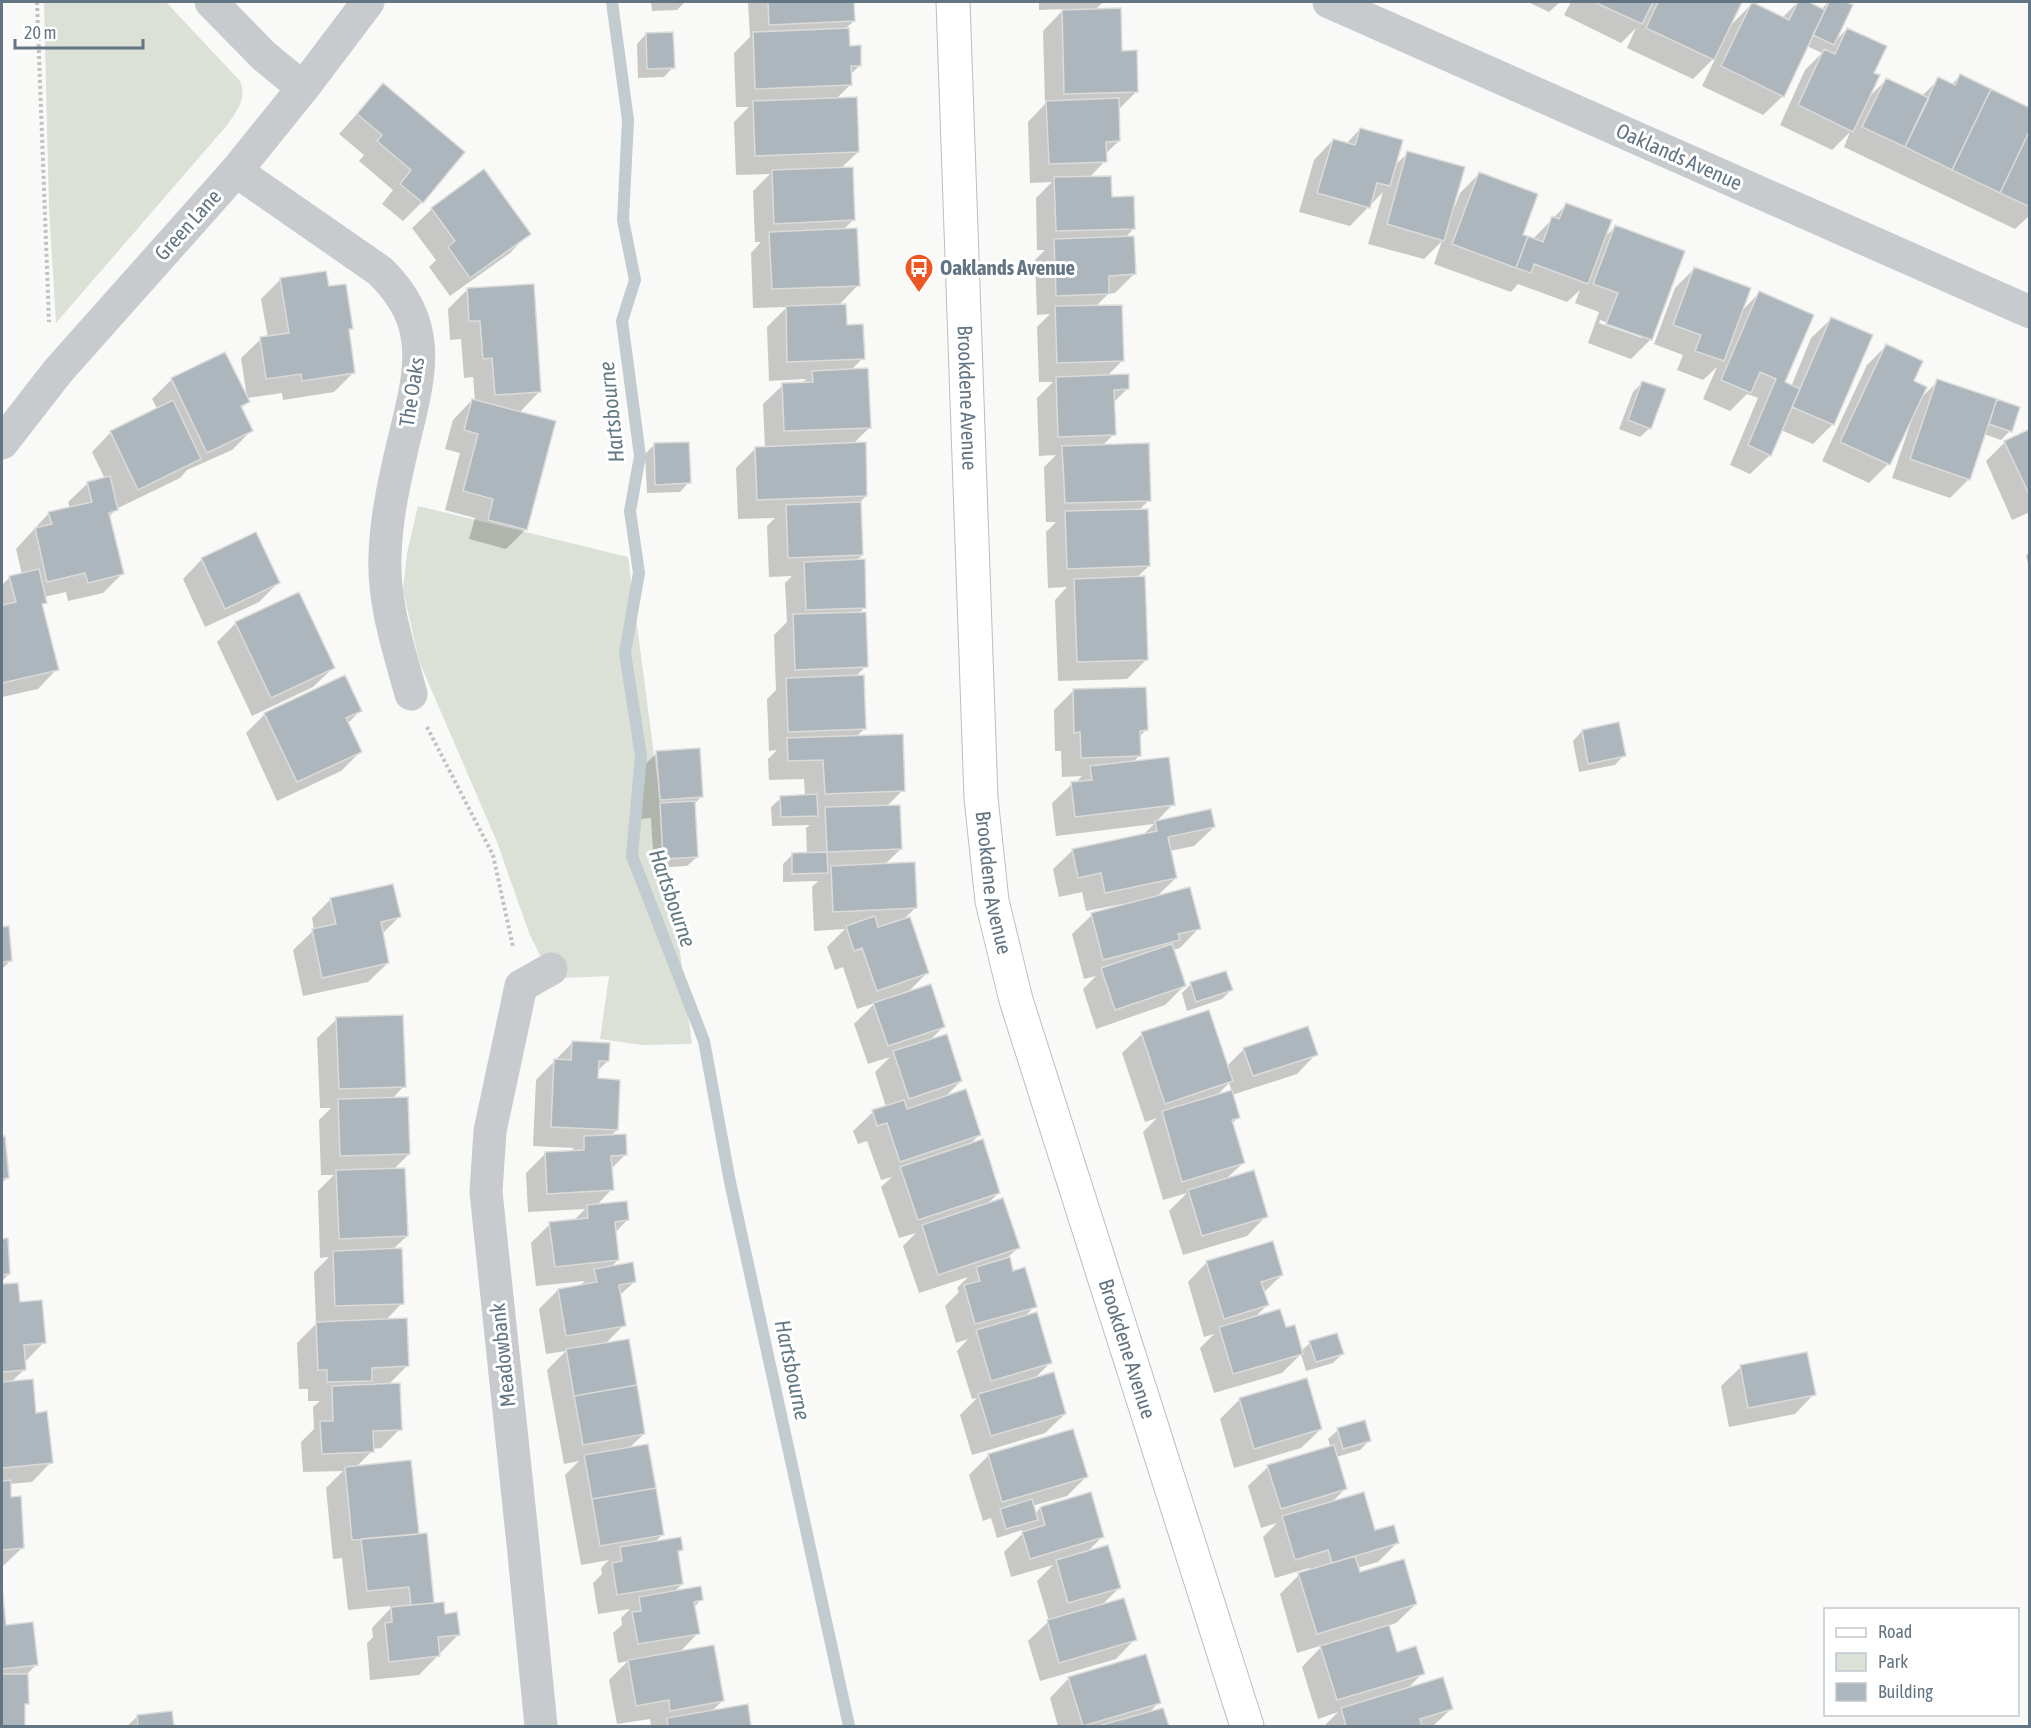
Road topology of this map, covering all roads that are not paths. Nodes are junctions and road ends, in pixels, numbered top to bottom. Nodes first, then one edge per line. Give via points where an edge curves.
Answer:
1 (210, 2) edge
2 (368, 2) edge
3 (953, 2) edge
4 (1329, 2) edge
5 (303, 88) junction
6 (236, 171) junction
7 (2030, 312) edge
8 (2, 443) edge
9 (411, 694) road end
10 (551, 969) dead end
11 (541, 1726) edge
12 (1247, 1726) edge

1 - 5 street
2 - 5 street, Green Lane
3 - 12 main road, Brookdene Avenue via 981,798 992,901 1016,1000
4 - 7 street, Oaklands Avenue
5 - 6 street, Green Lane
6 - 8 street, Green Lane via 73,355
6 - 9 street, The Oaks via 380,271 396,286 416,327 420,366 386,528 384,559 394,633
10 - 11 street, Meadowbank via 521,986 490,1131 486,1192

